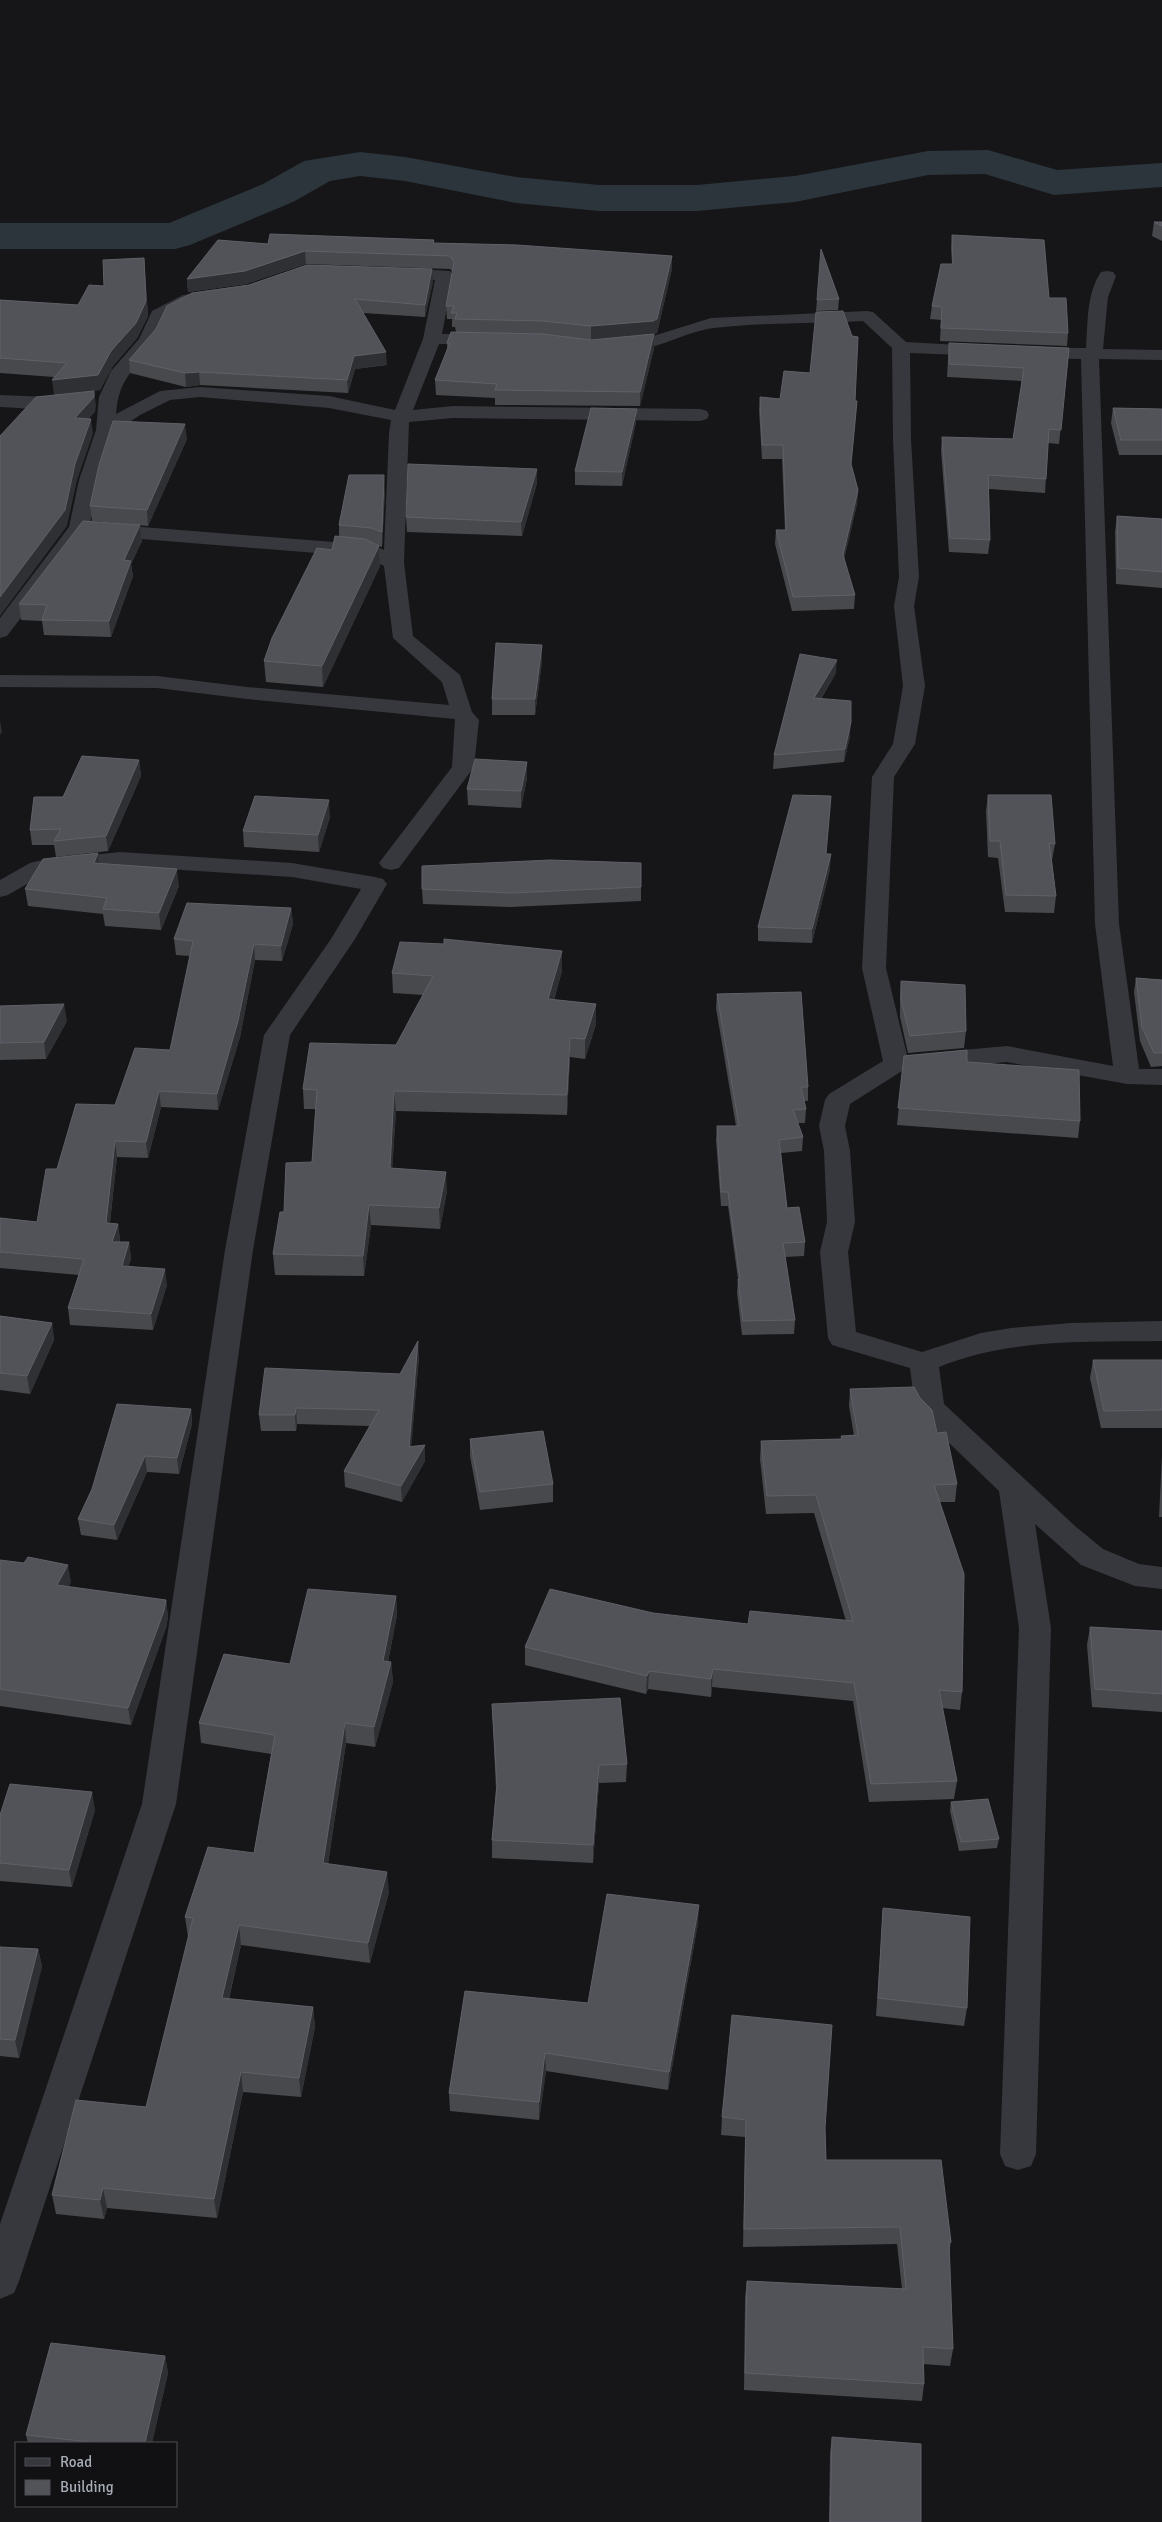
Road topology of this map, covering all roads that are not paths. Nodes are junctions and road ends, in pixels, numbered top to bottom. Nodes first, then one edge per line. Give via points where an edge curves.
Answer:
1 (375, 273) edge
2 (1107, 276) dead end
3 (214, 295) edge
4 (432, 339) junction
5 (503, 340) edge
6 (600, 346) edge
7 (901, 347) junction
8 (1094, 354) junction
9 (1162, 355) edge
10 (95, 398) junction
11 (0, 401) edge
12 (700, 415) dead end
13 (401, 417) junction
14 (105, 430) junction
15 (79, 528) junction
16 (394, 563) junction
17 (0, 632) edge
18 (0, 681) edge
19 (462, 713) junction
20 (391, 863) dead end
21 (0, 890) edge
22 (896, 1064) junction
23 (1127, 1076) junction
24 (1162, 1077) edge
25 (1162, 1332) edge
26 (924, 1362) junction
27 (1014, 1488) junction
28 (1162, 1578) edge
29 (1018, 2154) dead end
30 (0, 2281) edge

1 - 4 street via 444,275
2 - 8 street via 1099,297
3 - 10 street via 188,299 158,315 147,341
4 - 5 street
4 - 13 street
6 - 7 street via 655,341 710,323 867,316
7 - 8 street
7 - 22 street via 909,577 904,606 914,686 904,744 883,777 874,968
8 - 9 street
8 - 23 street via 1090,359 1107,924
10 - 11 street via 40,404
10 - 14 street
12 - 13 street via 453,412
13 - 14 street via 328,402 200,392 166,395 133,410
13 - 16 street
14 - 15 street via 89,480
15 - 16 street via 372,551
15 - 17 street
16 - 19 street via 403,638 452,680
18 - 19 street via 157,682 247,694
19 - 20 street via 468,720 463,767
21 - 30 street via 38,868 120,859 292,870 375,884 277,1036 239,1250 159,1804
22 - 23 street via 1008,1054
22 - 26 street via 838,1100 832,1126 837,1151 841,1222 834,1252 842,1338
23 - 24 street
25 - 26 street via 1007,1337 948,1351
26 - 27 street via 930,1408
27 - 28 street via 1092,1557 1135,1575
27 - 29 street via 1035,1628

